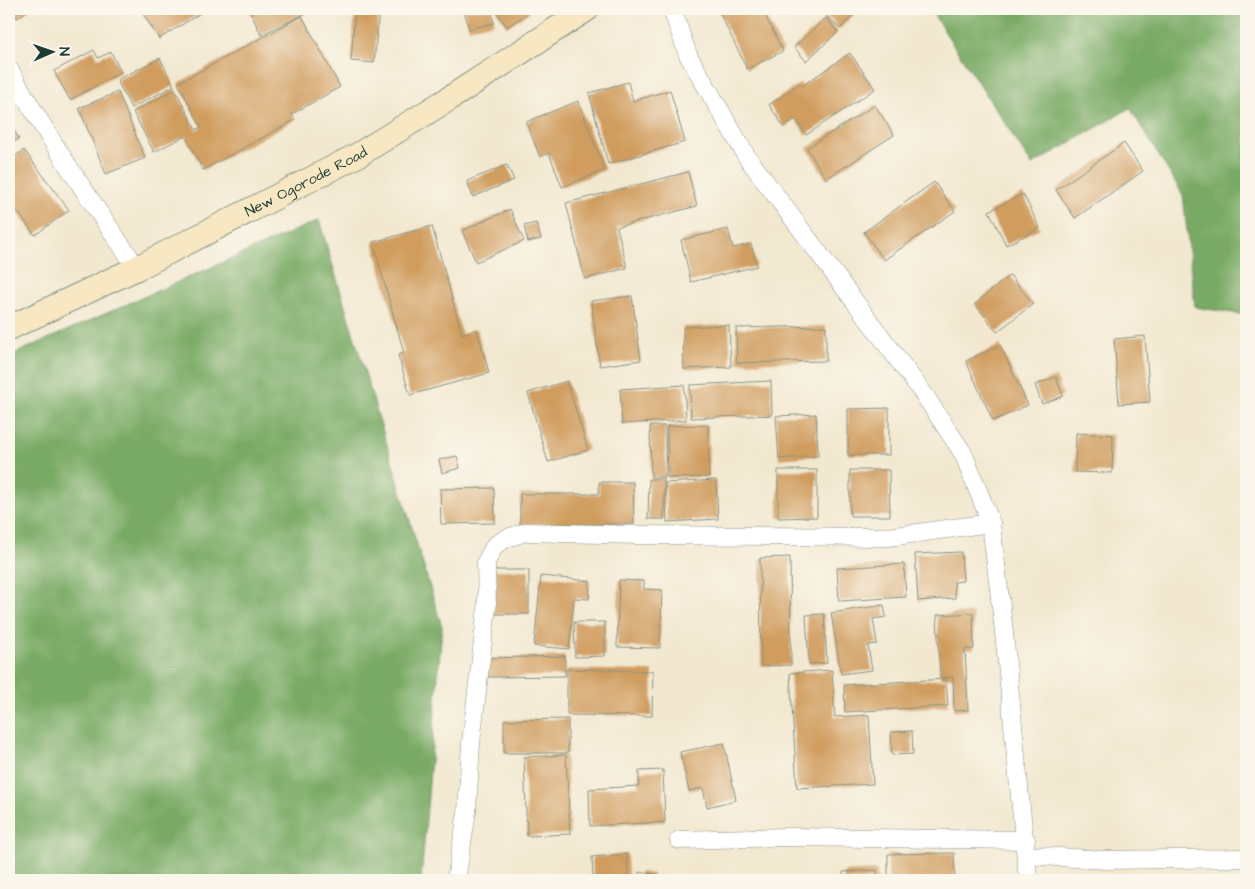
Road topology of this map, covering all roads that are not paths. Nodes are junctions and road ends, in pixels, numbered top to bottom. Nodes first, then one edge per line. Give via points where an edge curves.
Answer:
1 (587, 9) edge
2 (672, 9) edge
3 (9, 70) edge
4 (137, 268) junction
5 (9, 328) edge
6 (990, 524) junction
7 (679, 840) dead end
8 (1026, 848) junction
9 (1246, 858) edge
10 (456, 880) edge
11 (1028, 880) edge

1 - 4 street, New Ogorode Road via 358,155
2 - 6 street via 688,55 747,158 923,393 963,453
3 - 4 street via 31,110
4 - 5 street, New Ogorode Road
6 - 8 street
6 - 10 street via 888,537 526,532 495,545 486,562 487,607 471,743 467,812
7 - 8 street via 787,837
8 - 9 street via 1106,860
8 - 11 street

